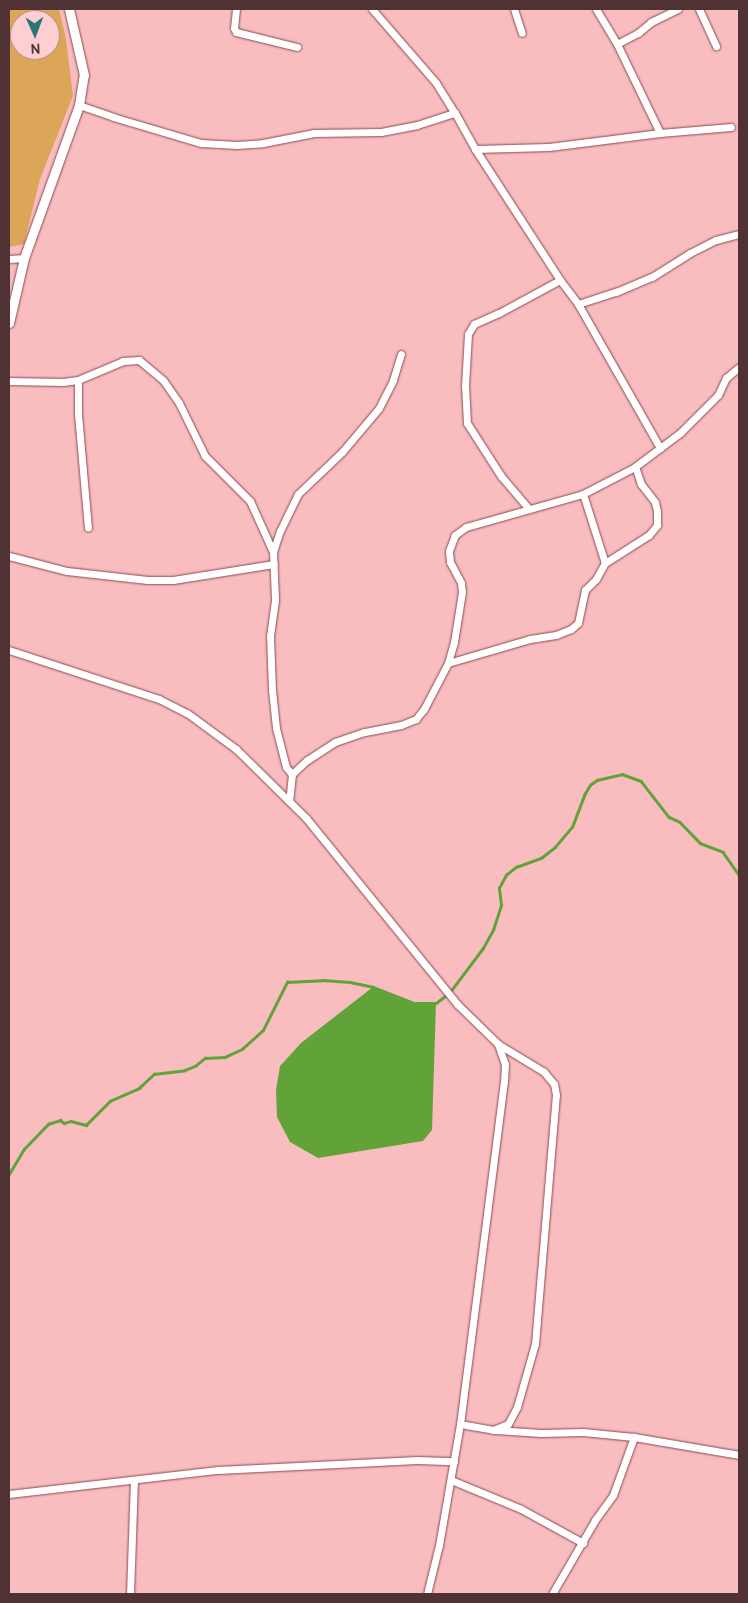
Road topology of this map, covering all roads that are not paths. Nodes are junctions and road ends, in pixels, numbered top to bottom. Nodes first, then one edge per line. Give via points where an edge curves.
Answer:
1 (69, 9) edge
2 (236, 9) edge
3 (372, 9) edge
4 (514, 9) edge
5 (596, 9) edge
6 (678, 9) edge
7 (699, 9) edge
8 (522, 33) dead end
9 (617, 44) junction
10 (716, 46) dead end
11 (297, 47) dead end
12 (79, 104) junction
13 (455, 113) junction
14 (732, 127) dead end
15 (660, 133) junction
16 (475, 149) junction
17 (739, 234) edge
18 (24, 258) junction
19 (9, 259) edge
20 (560, 280) junction
21 (578, 304) junction
22 (9, 323) edge
23 (401, 354) dead end
24 (739, 367) edge
25 (78, 380) junction
26 (9, 381) edge
27 (660, 448) junction
28 (635, 467) junction
29 (583, 494) junction
30 (529, 510) junction
31 (88, 528) dead end
32 (274, 552) junction
33 (9, 556) edge
34 (605, 563) junction
35 (274, 564) junction
36 (9, 650) edge
37 (448, 663) junction
38 (292, 774) junction
39 (289, 801) junction
40 (498, 1044) junction
41 (460, 1424) junction
42 (493, 1430) junction
43 (634, 1437) junction
44 (739, 1455) edge
45 (454, 1461) junction
46 (451, 1480) junction
47 (134, 1481) junction
48 (9, 1494) edge
49 (583, 1543) junction
50 (130, 1594) edge
51 (427, 1594) edge
52 (552, 1594) edge

1 - 12 street via 84,75
2 - 11 street via 236,32
3 - 13 street via 436,83
4 - 8 street
5 - 9 street
6 - 9 street
7 - 10 street
9 - 15 street
12 - 13 street via 112,118 201,143 237,145 314,133 381,132
12 - 18 street
13 - 16 street
14 - 15 street
15 - 16 street via 549,147
16 - 20 street
17 - 21 street via 716,240 652,277
18 - 19 street
18 - 22 street
20 - 21 street
20 - 30 street via 474,324 468,334 467,423 501,476
21 - 27 street
23 - 32 street via 379,408 342,452 298,494
24 - 27 street via 728,375 718,395
25 - 26 street
25 - 31 street
25 - 32 street via 132,359 139,360 163,380 179,403 205,456 250,501
27 - 28 street
28 - 29 street
28 - 34 street via 641,484 655,502 657,525 649,535
29 - 30 street
29 - 34 street
30 - 37 street via 466,527 455,535 449,551 450,562 462,592
32 - 35 street
33 - 35 street via 67,571 147,580 173,580
34 - 37 street via 585,590 578,623 572,629
35 - 38 street via 275,599 270,636 272,690 278,736 286,766
36 - 39 street via 159,699 187,713 236,749
37 - 38 street via 416,718 335,742
38 - 39 street
39 - 40 street via 457,1004
40 - 41 street via 505,1064 504,1081
40 - 42 street via 544,1072 554,1084 556,1095 535,1344 518,1408 508,1424
41 - 42 street
41 - 45 street
42 - 43 street
43 - 44 street
43 - 49 street via 613,1494
45 - 46 street
45 - 47 street via 218,1470
46 - 49 street via 522,1509
46 - 51 street
47 - 48 street
47 - 50 street
49 - 52 street

